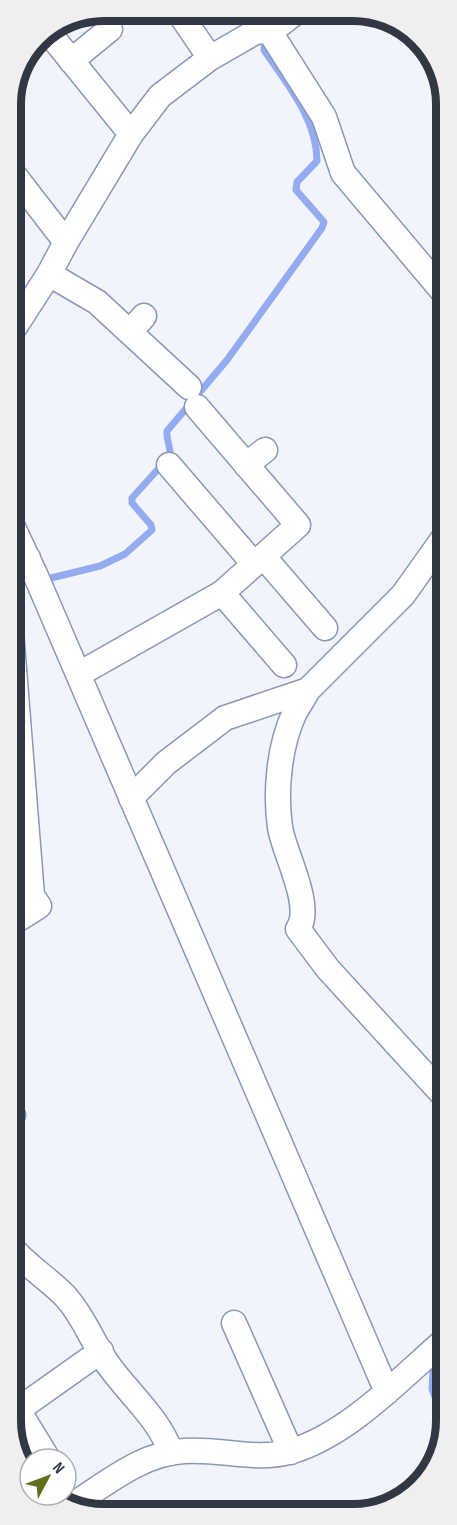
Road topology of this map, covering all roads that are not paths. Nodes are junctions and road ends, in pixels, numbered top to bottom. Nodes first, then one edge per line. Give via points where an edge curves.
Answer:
1 (185, 21) edge
2 (259, 25) edge
3 (110, 28) dead end
4 (53, 39) edge
5 (210, 58) junction
6 (71, 61) junction
7 (131, 134) junction
8 (21, 184) edge
9 (66, 242) junction
10 (49, 274) junction
11 (436, 283) edge
12 (21, 317) edge
13 (169, 465) dead end
14 (21, 544) edge
15 (436, 549) edge
16 (28, 558) junction
17 (258, 560) junction
18 (21, 565) edge
19 (222, 593) junction
20 (325, 628) dead end
21 (284, 665) dead end
22 (79, 674) junction
23 (308, 690) junction
24 (21, 757) edge
25 (131, 798) junction
26 (21, 917) edge
27 (436, 1087) edge
28 (21, 1258) edge
29 (234, 1323) dead end
30 (101, 1351) junction
31 (436, 1352) edge
32 (387, 1392) junction
33 (21, 1403) edge
34 (21, 1418) edge
35 (40, 1447) edge
36 (291, 1452) junction
37 (171, 1453) junction
38 (78, 1497) edge

1 - 5 street
2 - 5 street
2 - 11 street via 324,117 343,172
3 - 6 street
4 - 6 street
5 - 7 street via 160,96
6 - 7 street
7 - 9 street
8 - 9 street
9 - 10 street
10 - 12 street
10 - 17 street via 137,324 193,397 255,457 298,525
13 - 17 street
14 - 16 street
15 - 23 street via 403,595
16 - 18 street
16 - 22 street
17 - 19 street
17 - 20 street
19 - 21 street
19 - 22 street
22 - 25 street
23 - 25 street via 225,718 166,763
23 - 27 street via 283,747 278,792 280,828 301,898 298,928 328,969
24 - 26 street via 32,896 39,906
25 - 32 street
28 - 30 street via 82,1316
29 - 36 street
30 - 33 street
30 - 37 street via 142,1405
31 - 32 street
32 - 36 street via 335,1430
34 - 35 street
36 - 37 street via 268,1457
37 - 38 street

